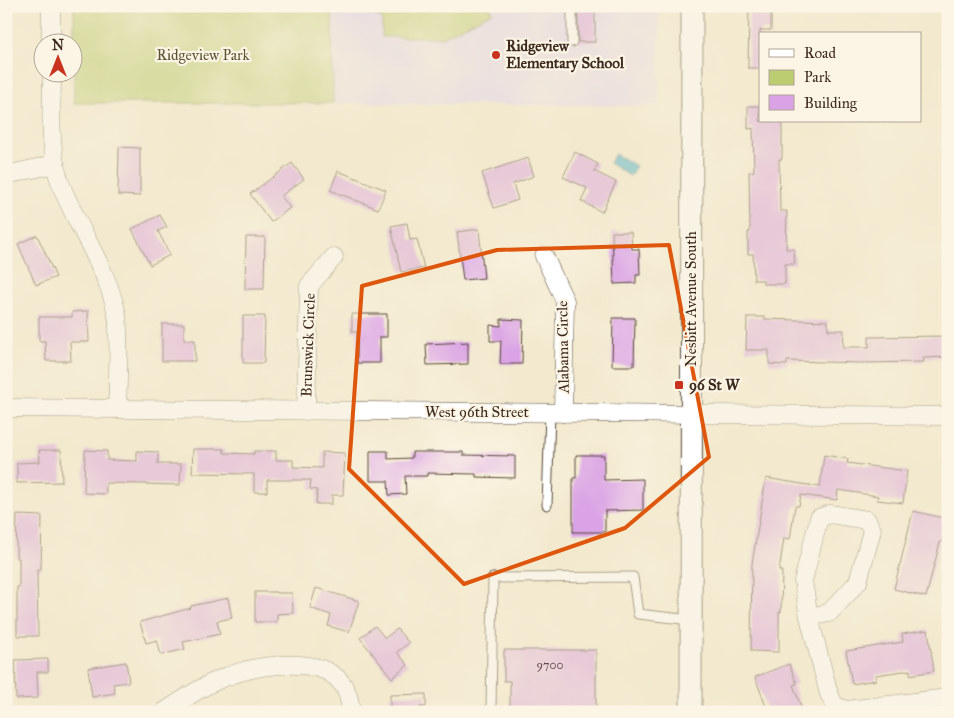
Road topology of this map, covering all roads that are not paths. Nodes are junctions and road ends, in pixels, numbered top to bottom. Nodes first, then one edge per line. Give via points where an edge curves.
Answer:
1 (51, 6) edge
2 (572, 6) edge
3 (692, 6) edge
4 (51, 32) edge
5 (572, 42) dead end
6 (52, 82) edge
7 (55, 164) junction
8 (6, 175) edge
9 (544, 256) dead end
10 (334, 257) dead end
11 (6, 408) edge
12 (117, 409) junction
13 (306, 411) junction
14 (557, 413) junction
15 (691, 414) junction
16 (948, 416) edge
17 (547, 505) dead end
18 (809, 617) junction
19 (691, 620) junction
20 (948, 698) edge
21 (164, 712) edge
22 (351, 712) edge
23 (491, 712) edge
24 (691, 712) edge

1 - 4 street
2 - 5 lane
3 - 15 street, Nesbitt Avenue South
6 - 7 street
7 - 8 street
7 - 12 street via 68,202 109,284 117,312
9 - 14 street, Alabama Circle via 565,301
10 - 13 street, Brunswick Circle via 309,286
11 - 12 street, West 96th Street
12 - 13 street, West 96th Street
13 - 14 street, West 96th Street
14 - 15 street, West 96th Street
14 - 17 lane
15 - 16 street, West 96th Street
15 - 19 street, Nesbitt Avenue South
18 - 18 street via 803,581 819,518 830,514 867,520 872,530 858,582 829,613
18 - 20 street via 828,694 835,706 847,710
19 - 23 lane via 638,614 633,577 493,578
19 - 24 street, Nesbitt Avenue South
21 - 22 street via 227,676 253,668 281,665 320,668 333,675 350,699

